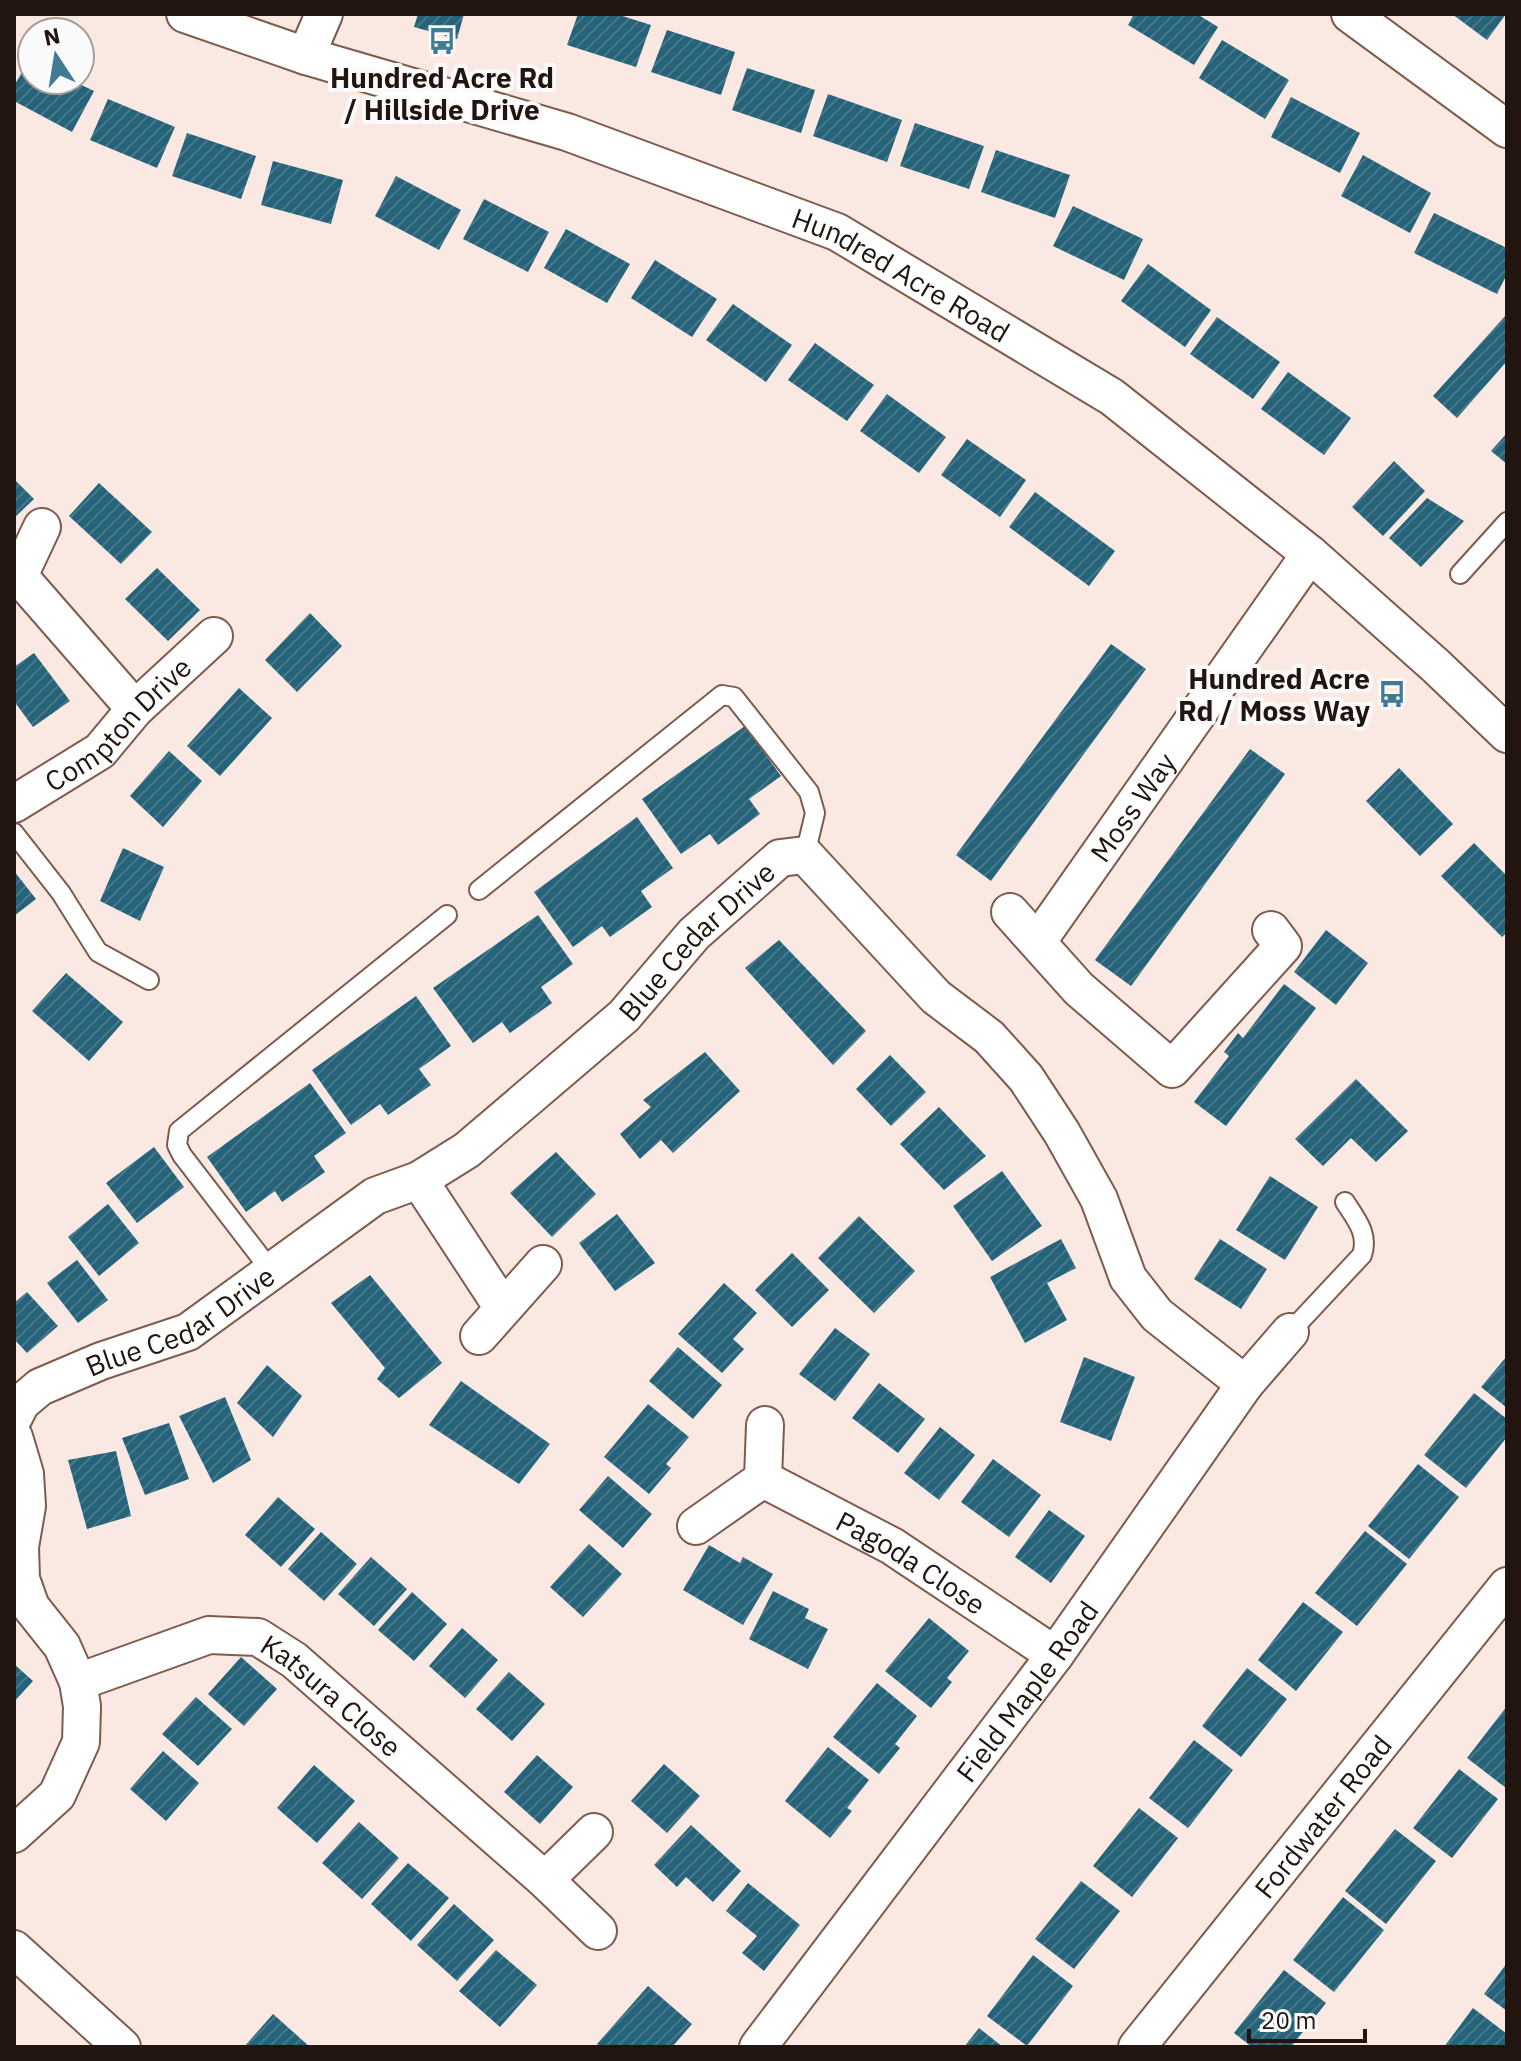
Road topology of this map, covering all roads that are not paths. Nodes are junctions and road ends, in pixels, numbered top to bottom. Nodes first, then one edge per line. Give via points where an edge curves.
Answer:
1 (185, 14) edge
2 (324, 14) edge
3 (1350, 14) edge
4 (306, 56) junction
5 (1507, 129) edge
6 (1507, 522) edge
7 (42, 527) dead end
8 (1310, 554) junction
9 (1460, 574) dead end
10 (16, 578) edge
11 (214, 636) dead end
12 (135, 709) junction
13 (1507, 734) edge
14 (14, 804) edge
15 (14, 833) edge
16 (805, 855) junction
17 (479, 890) dead end
18 (1010, 912) dead end
19 (447, 915) dead end
20 (1271, 930) dead end
21 (1038, 941) junction
22 (149, 980) dead end
23 (419, 1180) junction
24 (1345, 1202) dead end
25 (543, 1264) dead end
26 (272, 1272) junction
27 (503, 1308) junction
28 (1290, 1332) joint
29 (479, 1336) dead end
30 (1245, 1384) junction
31 (14, 1414) edge
32 (765, 1425) dead end
33 (14, 1437) edge
34 (763, 1479) junction
35 (696, 1526) dead end
36 (1507, 1586) edge
37 (1055, 1655) junction
38 (78, 1682) junction
39 (594, 1832) dead end
40 (14, 1834) edge
41 (545, 1880) junction
42 (598, 1931) dead end
43 (14, 1949) edge
44 (122, 2047) edge
45 (758, 2047) edge
46 (1137, 2047) edge

1 - 4 street, Hundred Acre Road
2 - 4 street
3 - 5 street
4 - 8 street, Hundred Acre Road via 567,132 837,232 1112,397
6 - 9 lane
7 - 10 street
8 - 13 street, Hundred Acre Road
8 - 21 street, Moss Way
10 - 12 street
11 - 12 street, Compton Drive
12 - 14 street, Compton Drive via 100,751
15 - 22 lane via 98,952
16 - 17 lane via 815,813 809,792 734,697 722,695
16 - 23 street, Blue Cedar Drive via 780,858 694,934 624,1016 467,1150
16 - 30 street, Blue Cedar Drive via 936,997 989,1037 1026,1078 1099,1199 1128,1278 1157,1315
18 - 21 street
19 - 26 lane via 179,1131 182,1155
20 - 21 street via 1283,946 1172,1069 1079,989
23 - 26 street, Blue Cedar Drive via 375,1196
23 - 27 street
24 - 28 lane via 1366,1243 1362,1255
25 - 27 street
26 - 31 street, Blue Cedar Drive via 188,1332 40,1387
27 - 29 street
28 - 30 street, Field Maple Road
30 - 37 street, Field Maple Road
32 - 34 street
33 - 38 street via 27,1506 21,1579 31,1607 62,1646
34 - 35 street
34 - 37 street, Pagoda Close via 892,1546
36 - 46 street, Fordwater Road
37 - 45 street, Field Maple Road
38 - 40 street via 81,1742 57,1795
38 - 41 street, Katsura Close via 209,1635 258,1637 294,1660
39 - 41 street
41 - 42 street, Katsura Close
43 - 44 street

